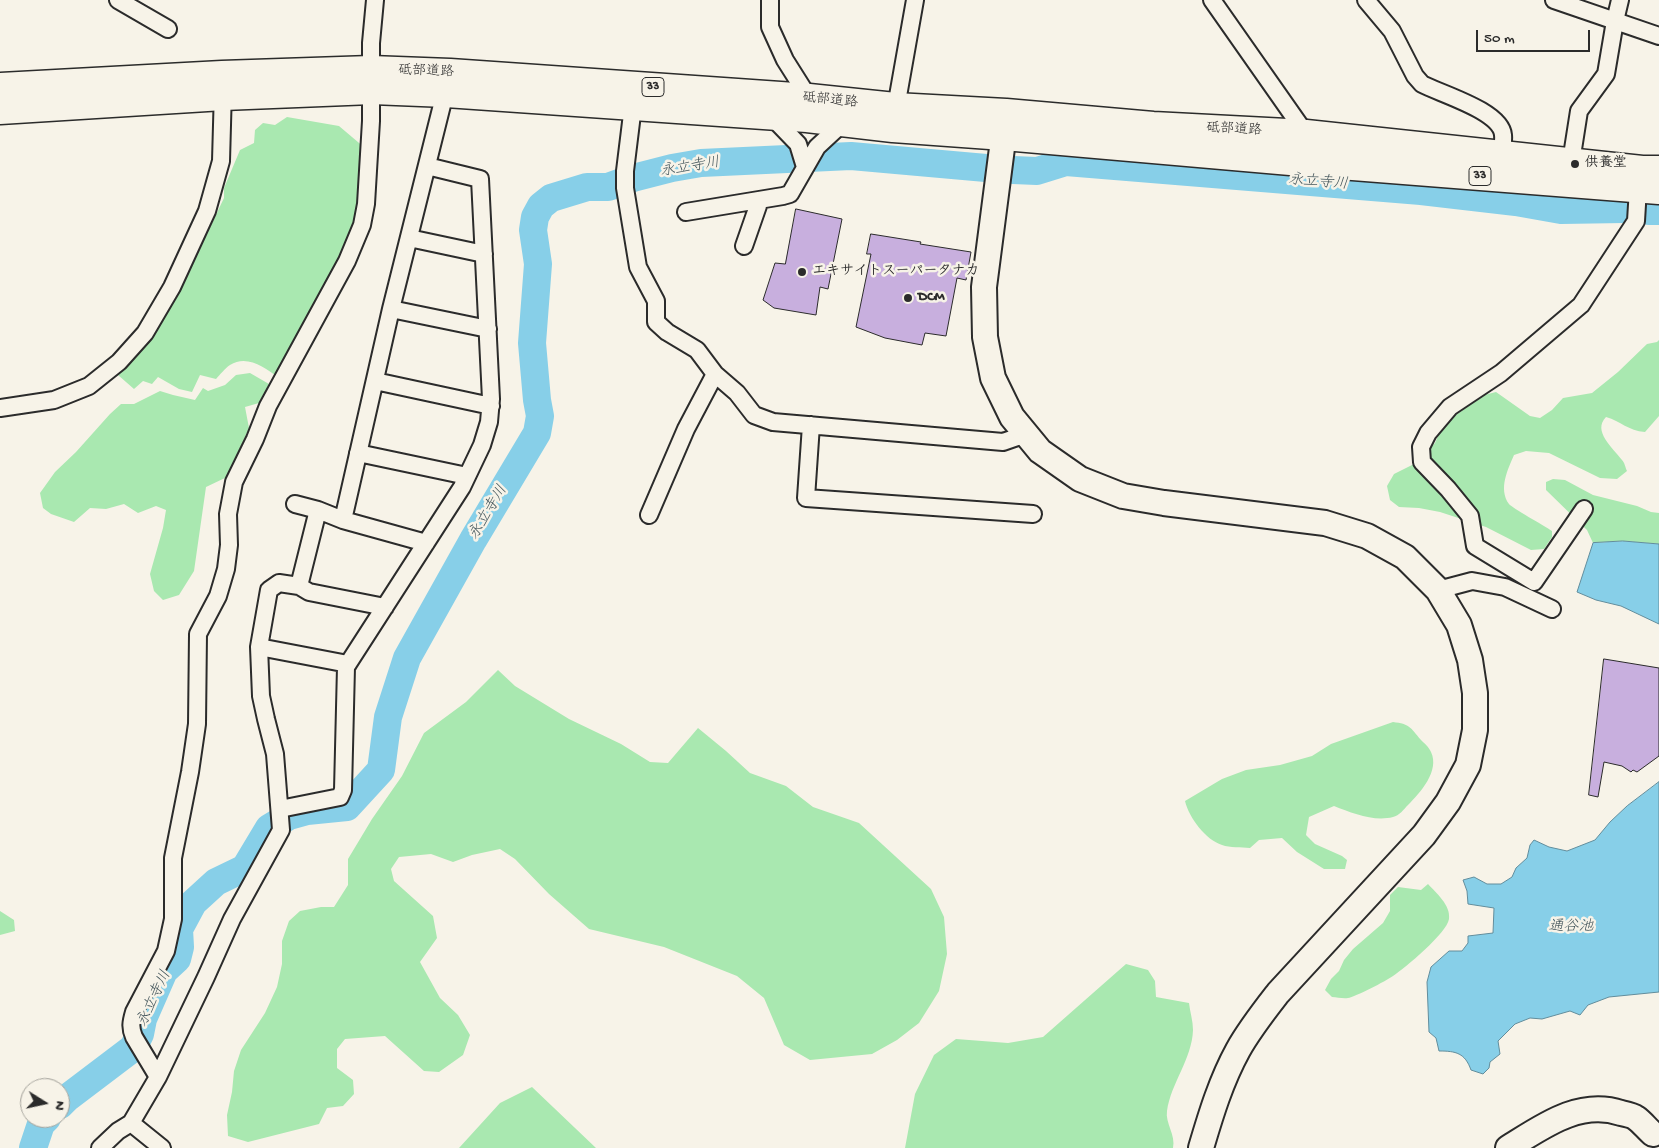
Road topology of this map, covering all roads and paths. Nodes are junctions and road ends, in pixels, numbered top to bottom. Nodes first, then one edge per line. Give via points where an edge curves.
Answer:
1 (118, 0) edge
2 (375, 0) edge
3 (770, 0) edge
4 (915, 0) edge
5 (1212, 0) edge
6 (1366, 0) edge
7 (1554, 0) edge
8 (1620, 0) edge
9 (1615, 21) junction
10 (168, 29) dead end
11 (1659, 36) edge
12 (372, 80) junction
13 (448, 83) junction
14 (222, 86) junction
15 (0, 87) edge
16 (633, 106) junction
17 (808, 108) junction
18 (0, 110) edge
19 (771, 116) junction
20 (894, 118) junction
21 (844, 122) junction
22 (1005, 124) junction
23 (1306, 134) junction
24 (1302, 162) junction
25 (1571, 162) junction
26 (426, 166) junction
27 (1499, 166) junction
28 (805, 167) junction
29 (1659, 170) edge
30 (1649, 189) edge
31 (760, 200) junction
32 (686, 212) dead end
33 (409, 238) junction
34 (744, 246) dead end
35 (484, 254) junction
36 (392, 309) junction
37 (488, 329) junction
38 (715, 374) junction
39 (375, 381) junction
40 (491, 406) junction
41 (0, 408) edge
42 (811, 425) junction
43 (1026, 434) junction
44 (358, 453) junction
45 (467, 476) junction
46 (295, 504) dead end
47 (1584, 509) dead end
48 (318, 510) junction
49 (1033, 514) dead end
50 (649, 515) dead end
51 (343, 520) junction
52 (426, 543) junction
53 (300, 586) junction
54 (1438, 590) junction
55 (385, 606) junction
56 (1552, 609) dead end
57 (259, 647) junction
58 (348, 664) junction
59 (281, 818) junction
60 (158, 1077) junction
61 (131, 1123) junction
62 (1653, 1134) dead end
63 (100, 1148) edge
64 (162, 1148) edge
65 (1201, 1148) edge
66 (1508, 1148) edge

1 - 10 street
2 - 12 street
3 - 17 street via 770,27
4 - 20 street
5 - 23 street
6 - 27 street via 1392,32 1414,76 1422,84 1480,110 1500,126 1503,136
7 - 9 street
8 - 9 street
9 - 11 street
9 - 25 street via 1606,74 1579,111
12 - 13 highway, 砥部道路 / 33
12 - 14 highway, 砥部道路 / 33
12 - 60 street via 366,204 362,225 347,261 268,406 234,482 228,514 226,569 218,596 198,634 197,724 172,858 173,919 166,951 131,1022 134,1037
13 - 16 highway, 砥部道路 / 33
13 - 17 highway, 砥部道路 / 33
13 - 26 street
14 - 15 highway, 砥部道路 / 33
14 - 18 highway, 砥部道路 / 33
14 - 41 street via 221,161 207,211 172,288 145,333 119,362 89,386 54,400
16 - 19 highway, 砥部道路 / 33
16 - 38 street via 625,171 638,267 656,301 656,322 697,350
17 - 19 highway, 砥部道路 / 33
17 - 20 highway, 砥部道路 / 33
17 - 21 highway, 砥部道路 / 33
19 - 28 street via 798,144
20 - 21 highway, 砥部道路 / 33
20 - 22 highway, 砥部道路 / 33
21 - 28 street via 817,147
22 - 23 highway, 砥部道路 / 33 via 1153,126
22 - 24 highway, 砥部道路 / 33
22 - 43 street via 984,287 986,337 993,378 1012,417
23 - 24 street
23 - 27 highway, 砥部道路 / 33
24 - 27 highway, 砥部道路 / 33
25 - 27 highway, 砥部道路 / 33
25 - 29 highway, 砥部道路 / 33
26 - 33 street
26 - 35 street via 480,179
27 - 30 highway, 砥部道路 / 33
28 - 31 street via 790,194
30 - 47 street via 1636,221 1581,306 1501,373 1450,407 1428,432 1421,448 1422,462 1470,516 1475,546 1534,582
31 - 32 street
31 - 34 street
33 - 35 street
33 - 36 street
35 - 37 street
36 - 37 street
36 - 39 street
37 - 40 street
38 - 42 street via 737,393 754,415 773,422
38 - 50 street via 686,429
39 - 40 street
39 - 44 street
40 - 45 street via 482,445
42 - 43 street via 1003,442
42 - 49 street via 806,498
43 - 54 street via 1040,451 1080,479 1123,496 1325,523 1367,536 1405,557
44 - 45 street
44 - 51 street
45 - 52 street
46 - 48 street
48 - 51 street
48 - 53 street
51 - 52 street
52 - 55 street
53 - 55 street via 309,592
53 - 57 street via 279,583 269,590
54 - 56 street via 1472,581 1505,588
54 - 65 street via 1459,625 1470,660 1475,693 1475,730 1468,765 1448,802 1424,835 1278,993 1258,1019 1238,1050 1217,1094
55 - 58 street
57 - 58 street
57 - 59 street via 261,696 275,754
58 - 59 street via 343,790 340,797
59 - 60 street
60 - 61 street
61 - 63 street
61 - 64 street
62 - 66 street via 1636,1117 1596,1108 1579,1110 1558,1119

